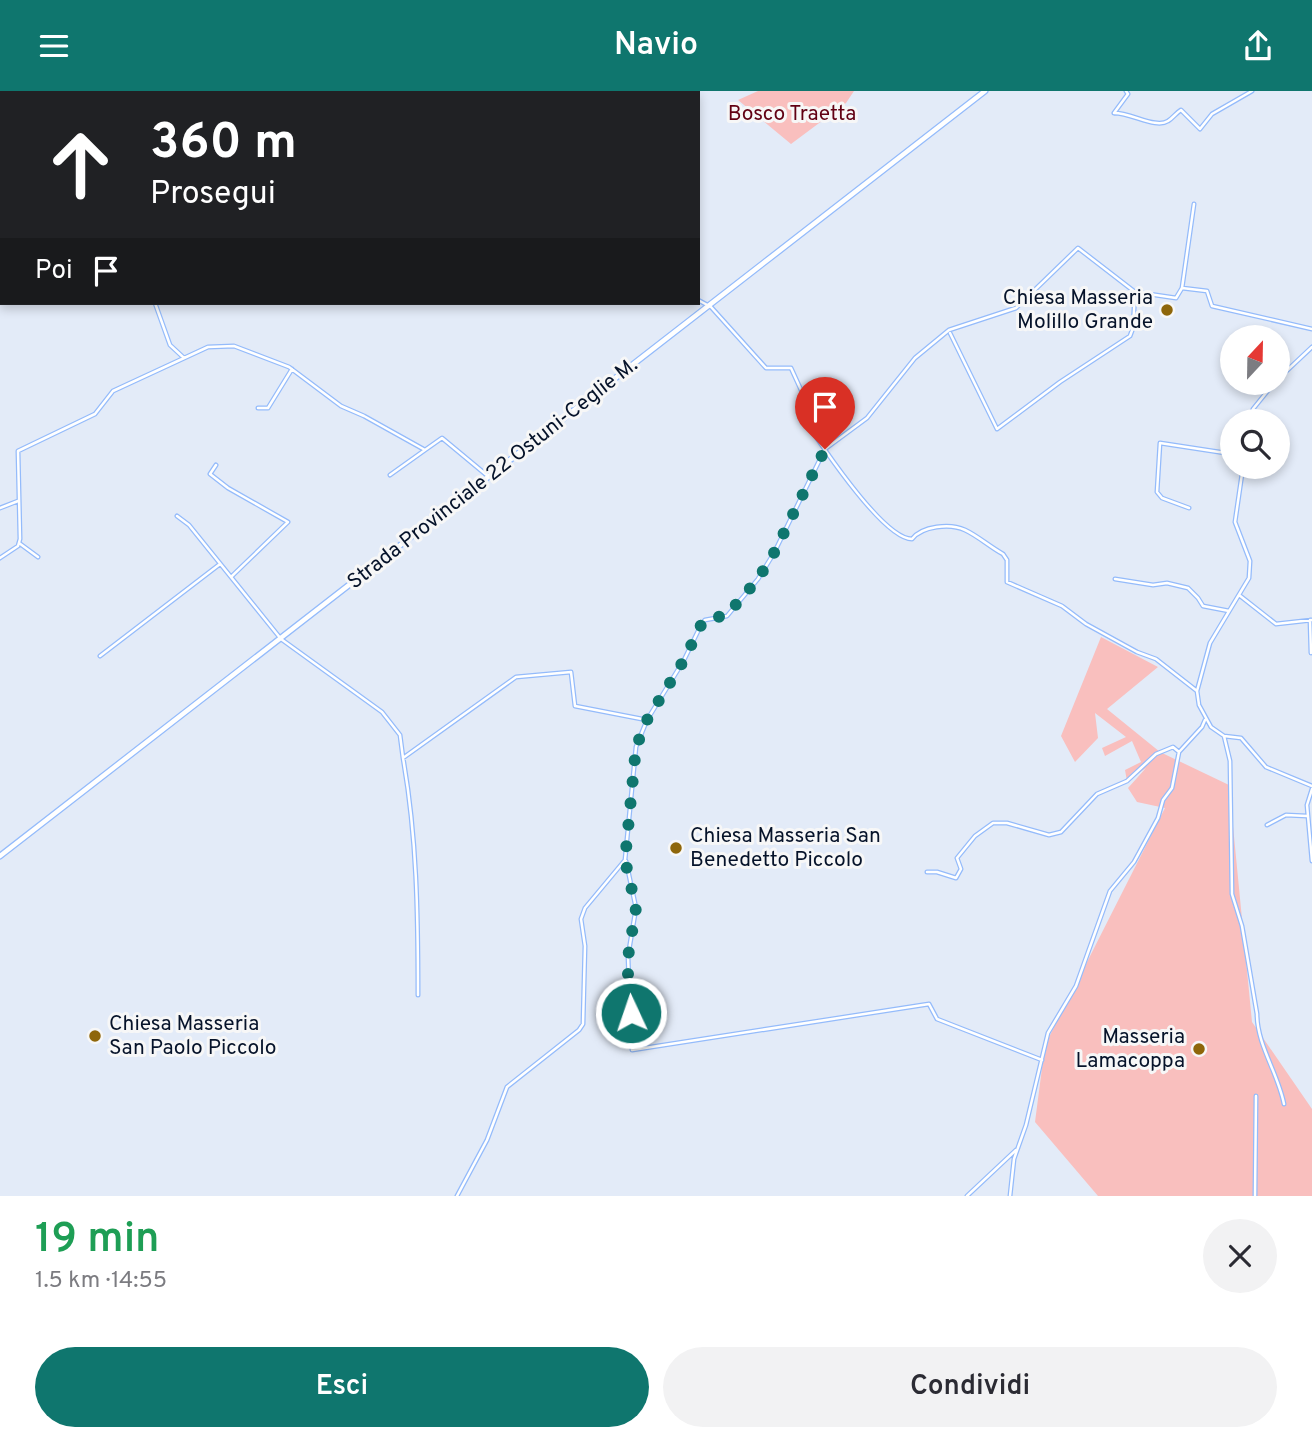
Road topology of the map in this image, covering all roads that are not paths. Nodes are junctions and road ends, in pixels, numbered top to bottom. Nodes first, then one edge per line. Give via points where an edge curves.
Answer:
1 (985, 91) edge
2 (1126, 91) edge
3 (1252, 91) edge
4 (1194, 204) dead end
5 (1182, 288) junction
6 (1135, 292) junction
7 (700, 301) edge
8 (156, 305) edge
9 (709, 306) junction
10 (1312, 329) edge
11 (950, 333) dead end
12 (1312, 347) edge
13 (184, 358) junction
14 (1290, 368) edge
15 (292, 369) junction
16 (1264, 395) edge
17 (258, 408) dead end
18 (1253, 409) edge
19 (825, 449) junction
20 (425, 450) junction
21 (1220, 452) edge
22 (216, 465) dead end
23 (390, 475) dead end
24 (489, 477) junction
25 (1241, 479) edge
26 (18, 501) junction
27 (0, 508) edge
28 (1189, 508) dead end
29 (177, 516) dead end
30 (19, 543) junction
31 (38, 557) dead end
32 (0, 558) edge
33 (220, 564) junction
34 (231, 577) junction
35 (1115, 579) dead end
36 (1239, 595) junction
37 (1228, 611) junction
38 (1311, 620) edge
39 (281, 639) junction
40 (1311, 653) edge
41 (100, 656) dead end
42 (1197, 691) junction
43 (647, 720) junction
44 (1205, 720) junction
45 (1224, 736) junction
46 (1179, 752) junction
47 (403, 758) junction
48 (1312, 787) edge
49 (1307, 816) junction
50 (1267, 825) dead end
51 (0, 856) edge
52 (625, 860) junction
53 (1312, 861) edge
54 (926, 873) dead end
55 (418, 995) dead end
56 (1042, 1060) junction
57 (1256, 1096) dead end
58 (1284, 1104) dead end
59 (1018, 1148) junction
60 (1009, 1158) junction
61 (1014, 1159) junction
62 (457, 1196) edge
63 (967, 1196) edge
64 (1010, 1196) edge
65 (1255, 1196) edge

1 - 9 main road, Strada Provinciale 22 Ostuni-Ceglie M.
2 - 3 street via 1114,113 1138,116 1153,125 1167,123 1181,110 1200,129 1212,114
4 - 5 street
5 - 6 street via 1177,298
5 - 10 street via 1208,292 1212,306
6 - 11 street via 1130,336 997,429
6 - 19 street via 1074,249 1016,308 949,330 915,358 867,418
7 - 9 street
8 - 13 street via 170,345
9 - 19 street via 766,368 791,368 807,403 804,419
9 - 24 main road, Strada Provinciale 22 Ostuni-Ceglie M.
12 - 14 street
13 - 15 street via 208,347 234,346
13 - 26 street via 113,391 95,414 18,451
15 - 17 street via 268,408
15 - 20 street via 341,406
16 - 18 street
19 - 42 street via 849,483 903,537 912,539 930,528 965,530 1005,556 1007,582 1062,606 1086,624 1156,659
19 - 43 street via 768,565 730,613 702,623
20 - 23 street
20 - 24 street via 443,438
21 - 28 street via 1160,443 1157,492
22 - 34 street via 210,474 288,522
24 - 39 main road, Strada Provinciale 22 Ostuni-Ceglie M.
25 - 36 street via 1235,522 1250,570
26 - 27 street
26 - 30 street
29 - 33 street
30 - 31 street
30 - 32 street
33 - 34 street
33 - 41 street
34 - 39 street
35 - 37 street via 1188,588 1203,606
36 - 37 street
36 - 38 street via 1276,624
37 - 42 street via 1210,643
38 - 40 street
39 - 47 street via 382,712 400,734
39 - 51 main road, Strada Provinciale 22 Ostuni-Ceglie M.
42 - 44 street
43 - 47 street via 575,706 571,672 516,677
43 - 52 street via 636,747
44 - 45 street
44 - 46 street
45 - 48 street via 1241,738 1266,767
45 - 58 street via 1230,761 1232,894 1242,926 1259,1033
46 - 54 street via 1173,747 1160,752 1127,781 1097,794 1061,832 1049,835 993,823 957,858 961,869 956,878
46 - 56 street via 1172,788 1134,862 1111,891 1076,986 1048,1034
47 - 55 street via 414,826
48 - 49 street
49 - 50 street via 1286,815
49 - 53 street
52 - 56 street via 636,908 628,957 629,982 638,995 631,1013 632,1050 929,1004 937,1019
52 - 62 street via 581,919 583,1024 507,1087 487,1140
56 - 59 street
57 - 65 street
59 - 60 street
59 - 61 street
60 - 61 street
60 - 63 street
61 - 64 street

